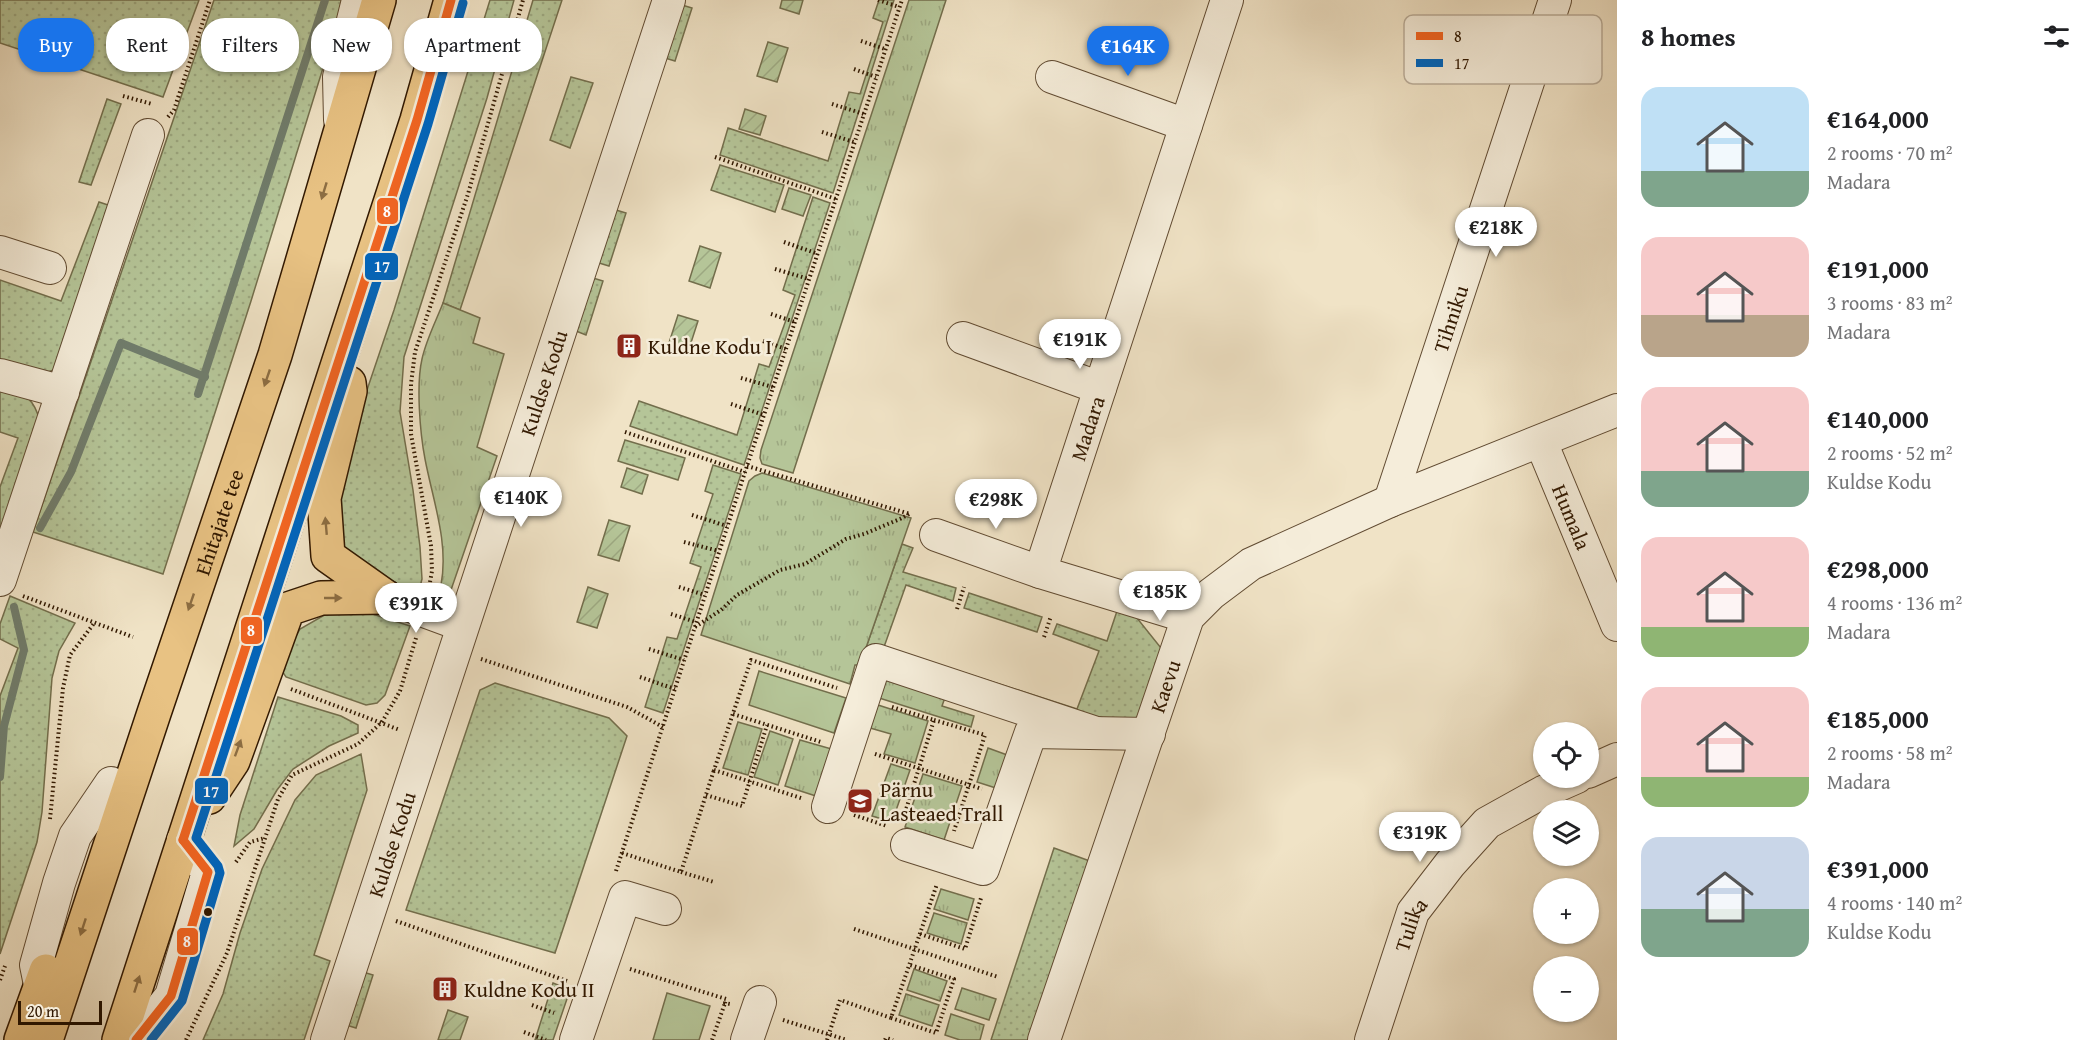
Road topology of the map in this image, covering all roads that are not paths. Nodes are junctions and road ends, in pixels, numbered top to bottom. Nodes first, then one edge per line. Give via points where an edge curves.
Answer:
1 (358, 0) edge
2 (379, 0) edge
3 (451, 0) edge
4 (669, 0) edge
5 (1227, 0) edge
6 (1556, 0) edge
7 (1551, 15) edge
8 (1052, 77) dead end
9 (1528, 84) edge
10 (151, 120) road end
11 (1186, 124) junction
12 (340, 135) junction
13 (0, 252) edge
14 (50, 268) dead end
15 (347, 333) junction
16 (963, 338) dead end
17 (0, 375) edge
18 (1100, 388) junction
19 (63, 392) junction
20 (1617, 410) edge
21 (1541, 442) junction
22 (1390, 501) junction
23 (936, 535) road end
24 (1040, 572) junction
25 (11, 588) edge
26 (386, 597) junction
27 (1188, 618) junction
28 (1617, 625) edge
29 (458, 638) junction
30 (154, 713) junction
31 (1094, 732) junction
32 (1149, 734) junction
33 (1617, 759) edge
34 (1599, 767) edge
35 (1552, 788) edge
36 (828, 807) road end
37 (899, 831) road end
38 (184, 837) junction
39 (665, 909) dead end
40 (568, 1028) edge
41 (39, 1037) edge
42 (119, 1040) edge
43 (135, 1040) edge
44 (327, 1040) edge
45 (1044, 1040) edge
46 (1371, 1040) edge

1 - 12 street via 339,77
2 - 12 highway, Ehitajate tee
3 - 15 highway via 417,120
4 - 29 street, Kuldse Kodu
5 - 11 street, Madara
6 - 7 street, Tihniku
8 - 11 street
9 - 22 street, Tihniku
10 - 19 street
11 - 18 street, Madara
12 -> 30 highway, Ehitajate tee via 275,355
13 - 14 street
26 -> 15 highway via 328,556 324,498 350,391
15 - 38 highway
16 - 18 street
17 - 19 street
18 - 24 street, Madara
19 - 25 street
20 - 21 street, Kaevu
21 - 22 street, Kaevu
21 - 28 street, Humala
22 - 27 street, Kaevu via 1251,564 1211,594
23 - 24 street
24 - 27 street
26 - 29 street via 423,611
38 -> 26 highway via 233,761 288,609 321,598
27 - 32 street, Kaevu
29 - 44 street, Kuldse Kodu
30 -> 41 highway, Ehitajate tee
30 - 41 highway via 111,783 40,986
31 - 32 street
31 - 36 street via 876,660
31 - 37 street via 1031,732 983,869 936,868
32 - 45 street, Kaevu
33 - 34 street
35 - 46 street, Tulika via 1487,823 1413,912
42 -> 38 highway
38 - 43 street via 208,872 171,996
39 - 40 street via 625,897

